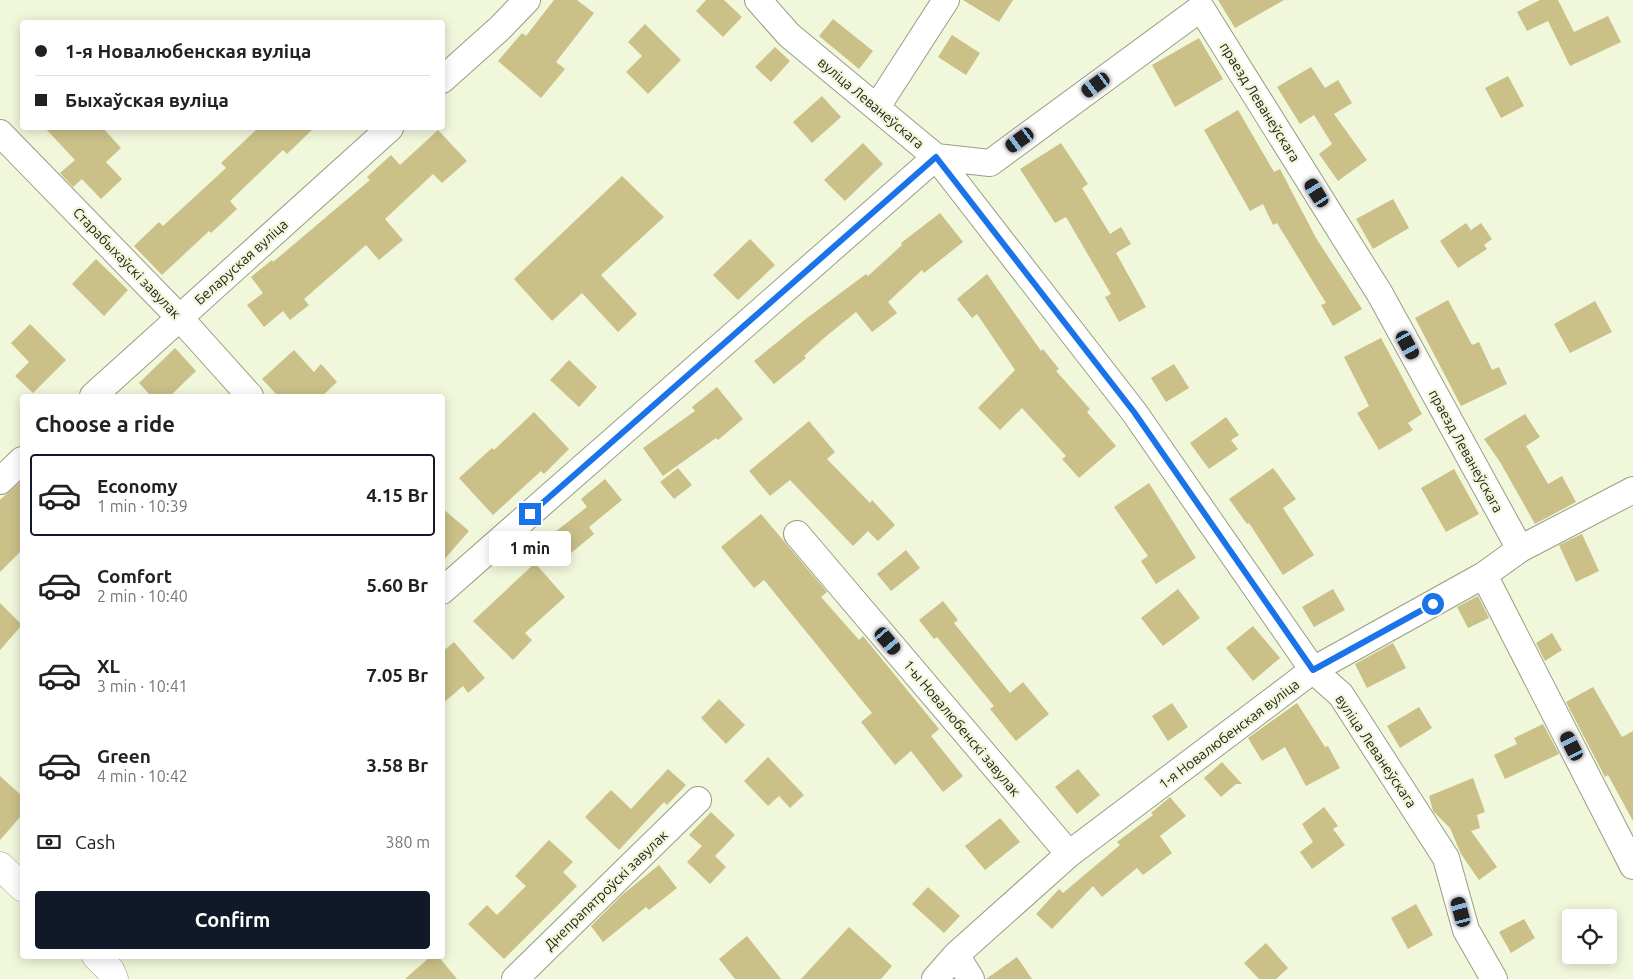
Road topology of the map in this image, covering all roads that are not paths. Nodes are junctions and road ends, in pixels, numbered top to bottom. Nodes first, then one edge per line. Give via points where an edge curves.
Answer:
1 (527, 0) edge
2 (758, 0) edge
3 (946, 0) edge
4 (445, 77) edge
5 (877, 107) junction
6 (388, 130) edge
7 (0, 133) edge
8 (936, 157) junction
9 (179, 318) junction
10 (95, 394) edge
11 (248, 394) edge
12 (20, 462) edge
13 (0, 481) edge
14 (1633, 490) edge
15 (797, 534) dead end
16 (1520, 549) junction
17 (1484, 575) junction
18 (445, 588) edge
19 (1313, 670) junction
20 (698, 800) dead end
21 (1069, 854) junction
22 (0, 866) edge
23 (1633, 866) edge
24 (20, 885) edge
25 (956, 956) junction
26 (99, 959) edge
27 (114, 979) edge
28 (515, 979) edge
29 (935, 979) edge
30 (971, 979) edge
31 (1494, 979) edge

1 - 4 street
2 - 5 street, вуліца Леванеўскага via 789,35
3 - 5 street
5 - 8 street, вуліца Леванеўскага
6 - 9 street, Беларуская вуліца
7 - 9 street, Старабыхаўскі завулак
8 - 16 street, праезд Леванеўскага via 990,162 1201,8 1380,294
8 - 18 street
8 - 19 street, вуліца Леванеўскага via 1134,412
9 - 10 street, Беларуская вуліца
9 - 11 street, Старабыхаўскі завулак
12 - 13 street
14 - 16 street, 1-я Новалюбенская вуліца
15 - 21 street, 1-ы Новалюбенскі завулак
16 - 17 street, 1-я Новалюбенская вуліца
17 - 19 street, 1-я Новалюбенская вуліца
17 - 23 street
19 - 21 street, 1-я Новалюбенская вуліца
19 - 31 street, вуліца Леванеўскага via 1341,695 1446,858 1466,930
20 - 28 street, Днепрапятроўскі завулак
21 - 25 street, 1-я Новалюбенская вуліца
22 - 24 main road
25 - 29 street, 1-я Новалюбенская вуліца
25 - 30 street
26 - 27 main road

